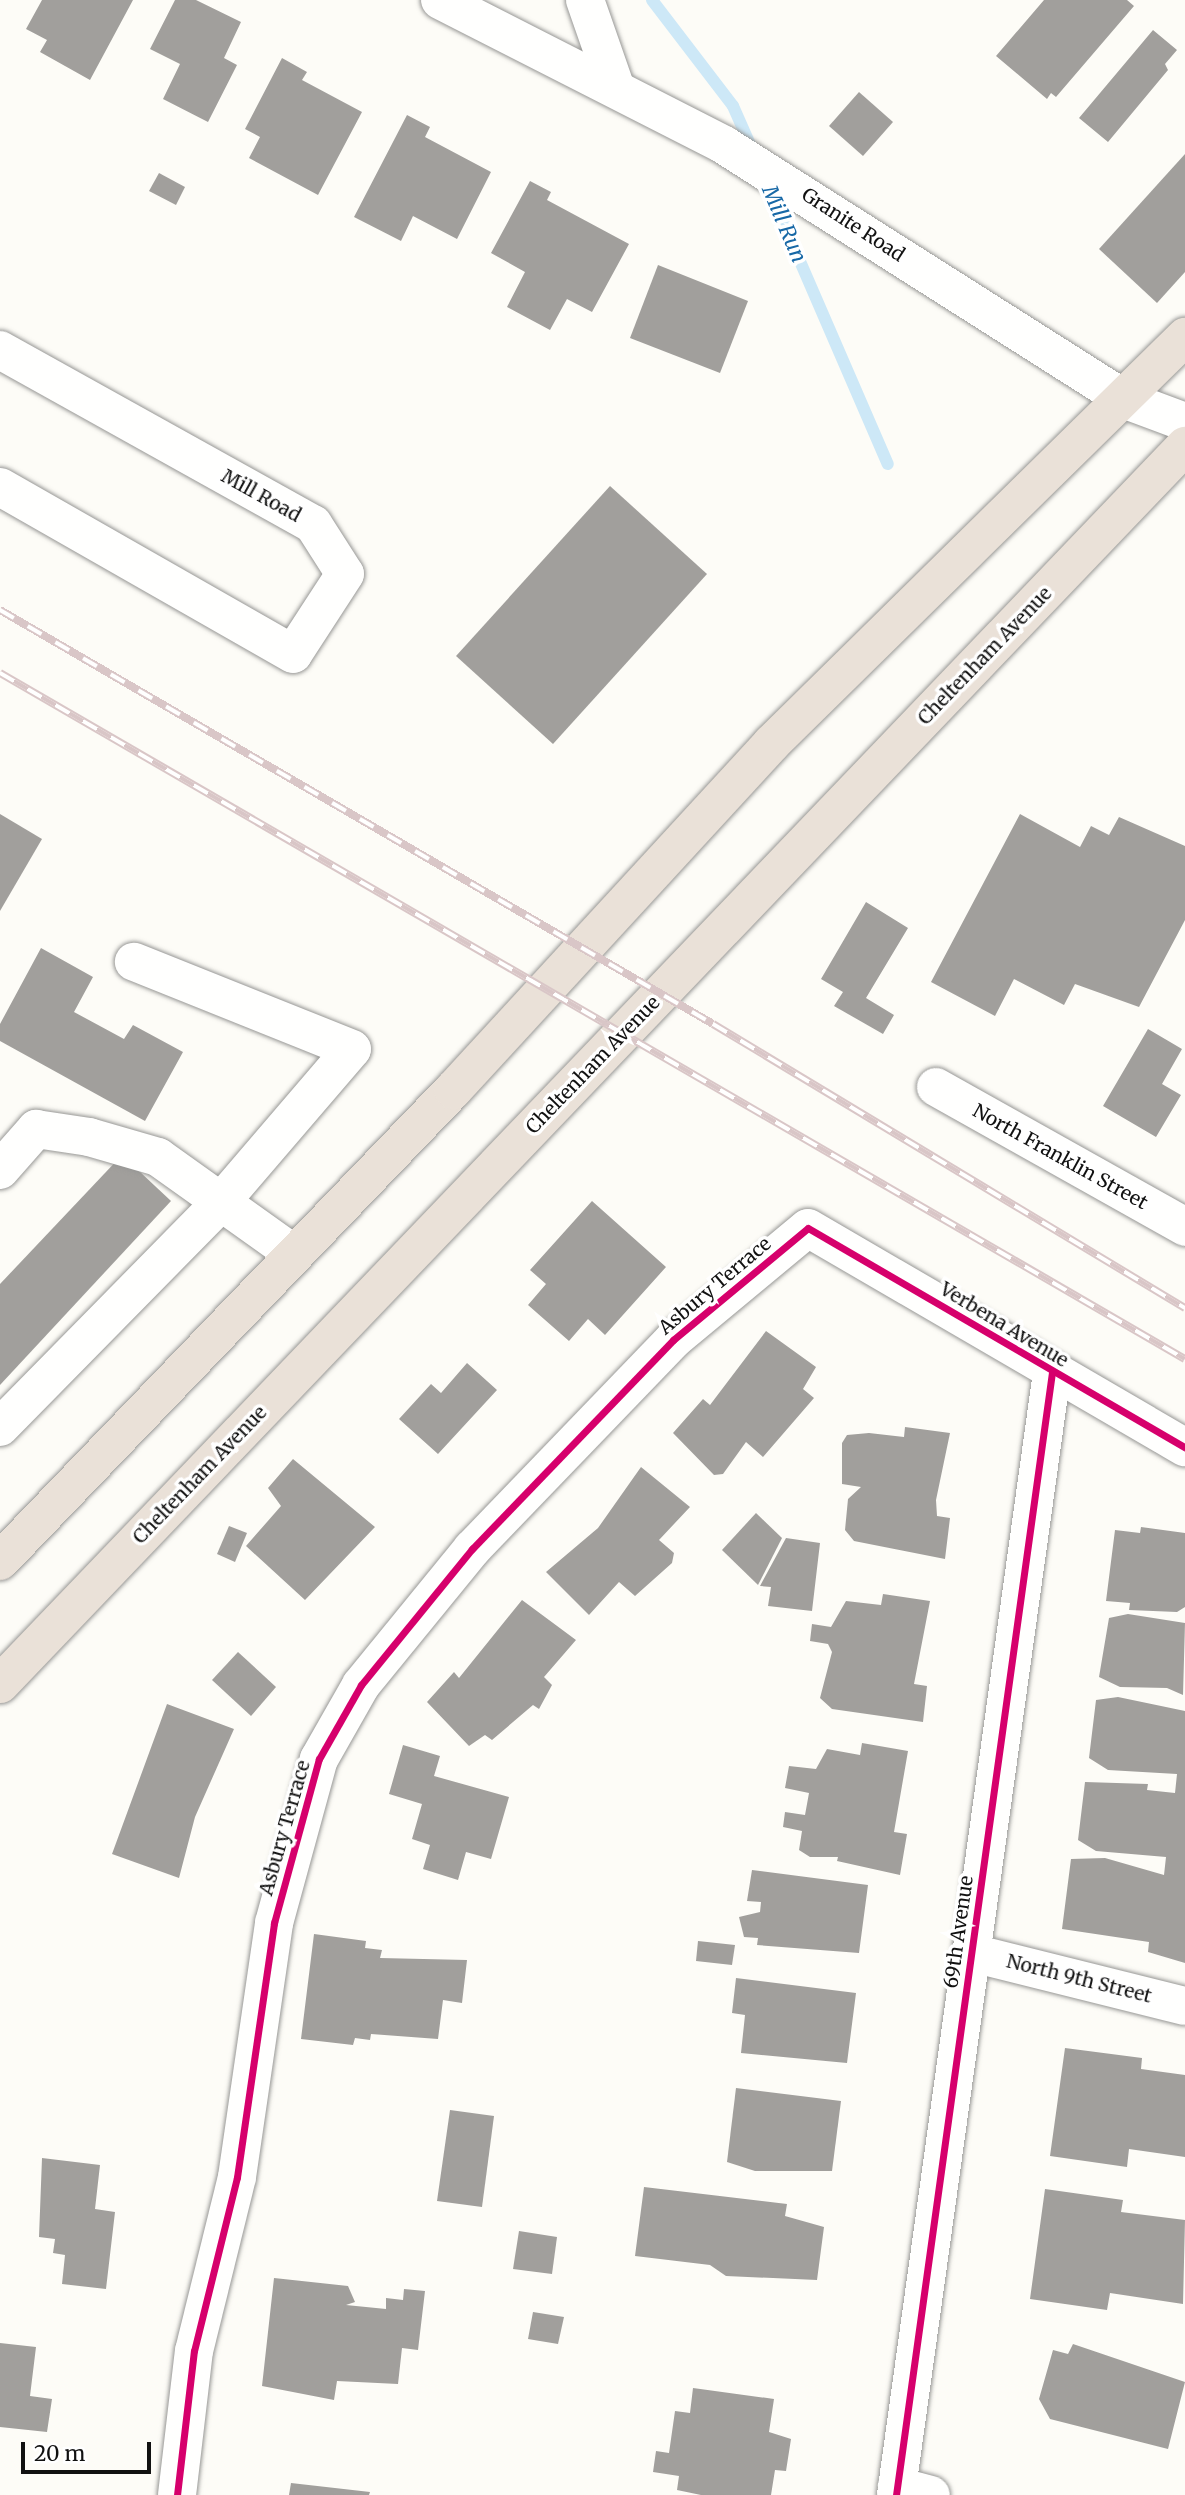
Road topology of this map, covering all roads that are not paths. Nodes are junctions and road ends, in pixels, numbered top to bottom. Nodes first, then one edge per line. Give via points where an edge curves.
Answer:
1 (440, 0) edge
2 (585, 0) edge
3 (616, 89) junction
4 (1185, 337) edge
5 (0, 350) edge
6 (1126, 400) junction
7 (1185, 422) edge
8 (1185, 446) edge
9 (0, 487) edge
10 (134, 962) dead end
11 (936, 1087) dead end
12 (0, 1170) edge
13 (221, 1202) junction
14 (1185, 1227) edge
15 (808, 1228) joint
16 (291, 1252) junction
17 (1052, 1372) junction
18 (0, 1427) edge
19 (1185, 1447) edge
20 (0, 1561) edge
21 (0, 1684) edge
22 (972, 1953) junction
23 (1185, 2006) edge
24 (908, 2492) edge
25 (177, 2495) edge

1 - 3 street, Granite Road
2 - 3 street
3 - 6 street, Granite Road via 786,181
4 - 6 highway
5 - 9 street, Mill Road via 313,524 345,573 293,654
6 - 7 street, Granite Road
6 - 16 highway via 771,744 453,1090
8 - 21 highway, Cheltenham Avenue
10 - 13 street via 352,1049
11 - 14 street, North Franklin Street
12 - 13 street via 36,1129 158,1157
13 - 16 street
13 - 18 street
15 - 17 street, Verbena Avenue
15 - 25 street, Asbury Terrace via 673,1340 472,1549 361,1685 319,1759 274,1923 237,2177 194,2351
16 - 20 highway
17 - 19 street, Verbena Avenue
17 - 22 street, 69th Avenue
22 - 23 street, North 9th Street
22 - 24 street, 69th Avenue

